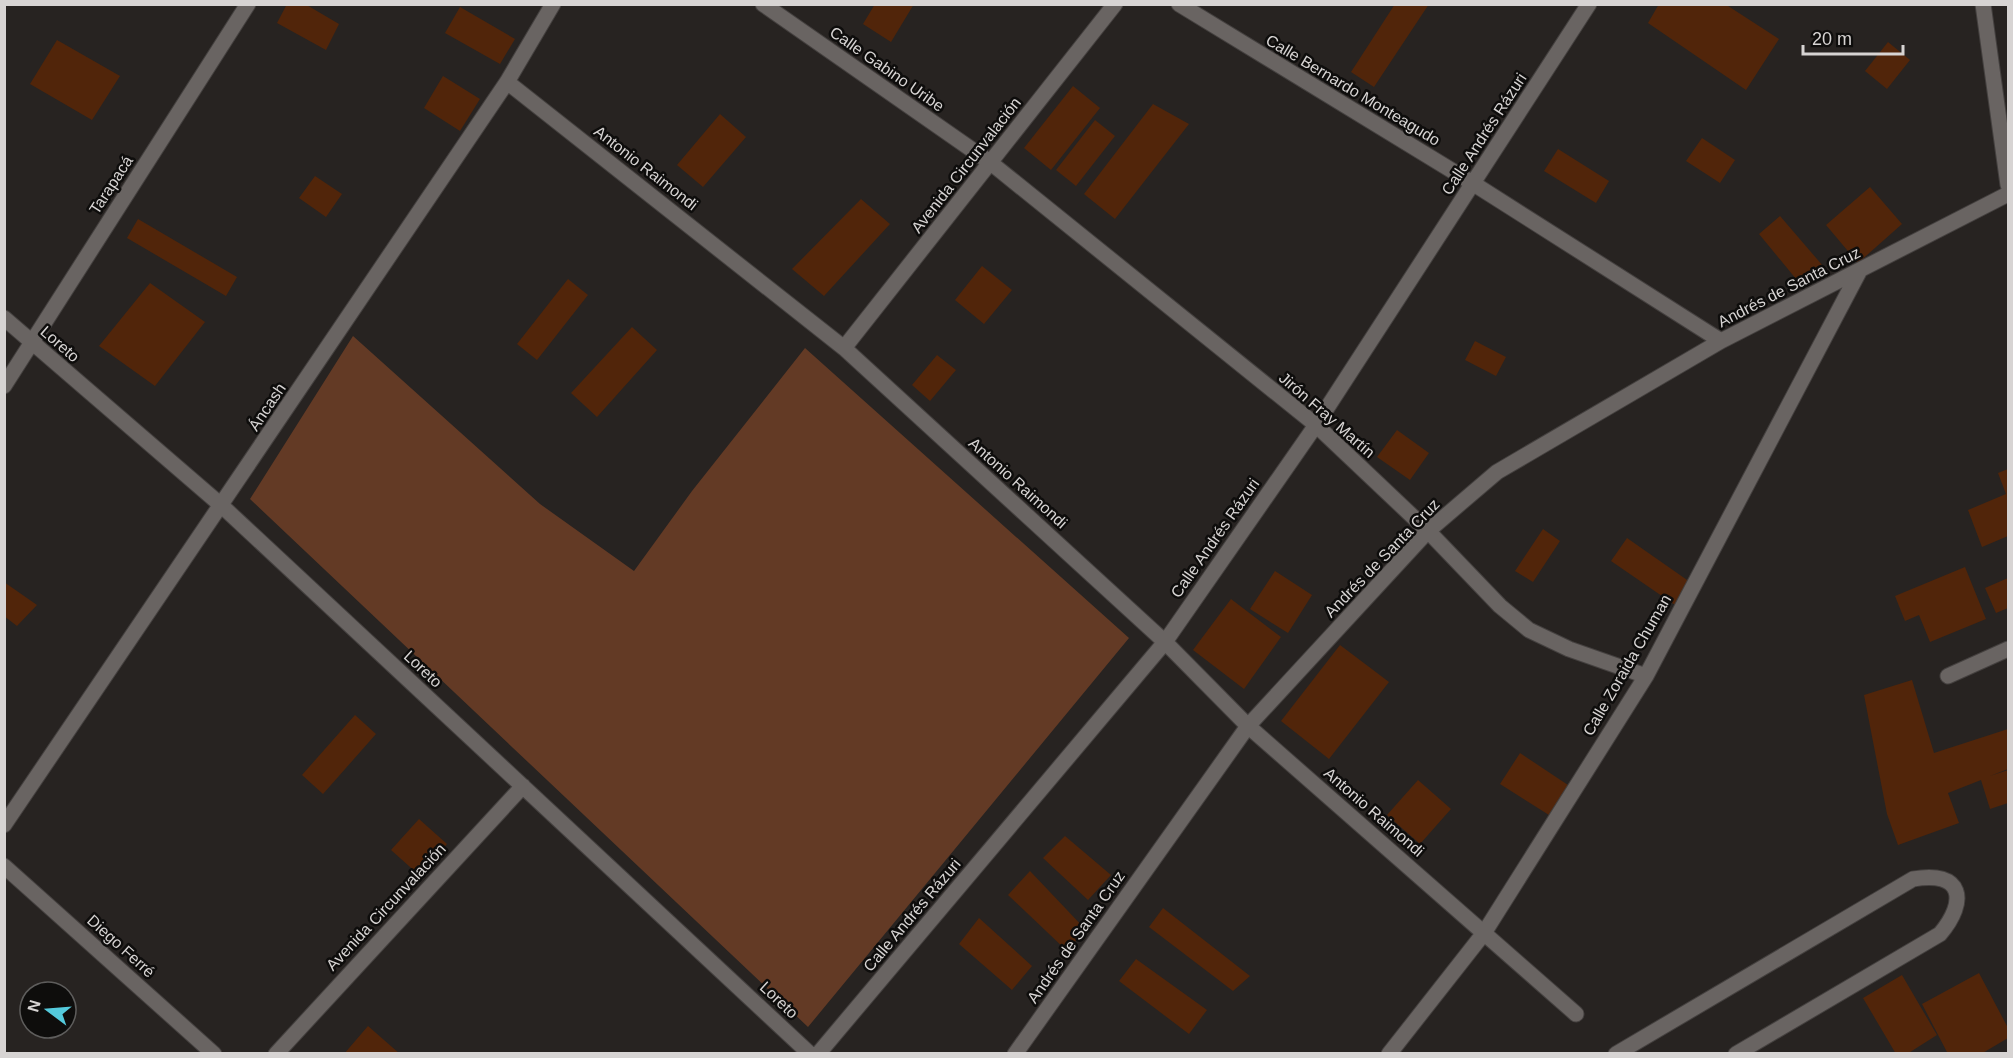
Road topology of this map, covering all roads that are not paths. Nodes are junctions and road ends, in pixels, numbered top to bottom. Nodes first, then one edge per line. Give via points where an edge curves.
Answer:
1 (248, 4) edge
2 (553, 4) edge
3 (763, 4) edge
4 (1115, 4) edge
5 (1179, 4) edge
6 (1589, 4) edge
7 (1983, 4) edge
8 (507, 82) junction
9 (2005, 141) edge
10 (991, 163) junction
11 (1474, 184) junction
12 (2008, 185) edge
13 (2008, 194) edge
14 (1858, 272) junction
15 (4, 318) edge
16 (1722, 341) junction
17 (31, 343) junction
18 (844, 348) junction
19 (4, 386) edge
20 (1316, 425) junction
21 (222, 506) junction
22 (1428, 531) junction
23 (1165, 642) junction
24 (2008, 649) edge
25 (1646, 676) junction
26 (1948, 676) dead end
27 (1248, 726) junction
28 (523, 786) junction
29 (4, 825) edge
30 (4, 866) edge
31 (1484, 933) junction
32 (1576, 1014) dead end
33 (214, 1053) edge
34 (276, 1053) edge
35 (810, 1053) edge
36 (818, 1053) edge
37 (1015, 1053) edge
38 (1389, 1053) edge
39 (1616, 1053) edge
40 (1736, 1053) edge

1 - 17 street, Tarapacá
2 - 8 street, Áncash
3 - 10 street, Calle Gabino Uribe
4 - 10 street, Avenida Circunvalación
5 - 11 street, Calle Bernardo Monteagudo
6 - 11 street, Calle Andrés Rázuri
7 - 9 street
8 - 18 street, Antonio Raimondi
8 - 21 street, Áncash
9 - 12 street
10 - 18 street, Avenida Circunvalación
10 - 20 street, Jirón Fray Martín
11 - 16 street, Calle Bernardo Monteagudo
11 - 20 street, Calle Andrés Rázuri
13 - 14 street, Andrés de Santa Cruz
14 - 16 street, Andrés de Santa Cruz
14 - 25 street, Calle Zoraida Chuman
15 - 17 street, Loreto
16 - 22 street, Andrés de Santa Cruz via 1497,472
17 - 19 street, Tarapacá
17 - 21 street, Loreto
18 - 23 street, Antonio Raimondi
20 - 22 street, Jirón Fray Martín
20 - 23 street, Calle Andrés Rázuri
21 - 28 street, Loreto
21 - 29 street, Áncash
22 - 25 street, Jirón Fray Martín via 1500,606 1529,630 1569,649
22 - 27 street, Andrés de Santa Cruz
23 - 27 street, Antonio Raimondi
23 - 36 street, Calle Andrés Rázuri
24 - 26 street
25 - 31 street, Calle Zoraida Chuman
27 - 31 street, Antonio Raimondi
27 - 37 street, Andrés de Santa Cruz
28 - 34 street, Avenida Circunvalación
28 - 35 street, Loreto
30 - 33 street, Diego Ferré
31 - 32 street, Antonio Raimondi
31 - 38 street, Calle Zoraida Chuman
39 - 40 street via 1913,879 1932,876 1947,880 1956,889 1958,902 1953,918 1940,934

